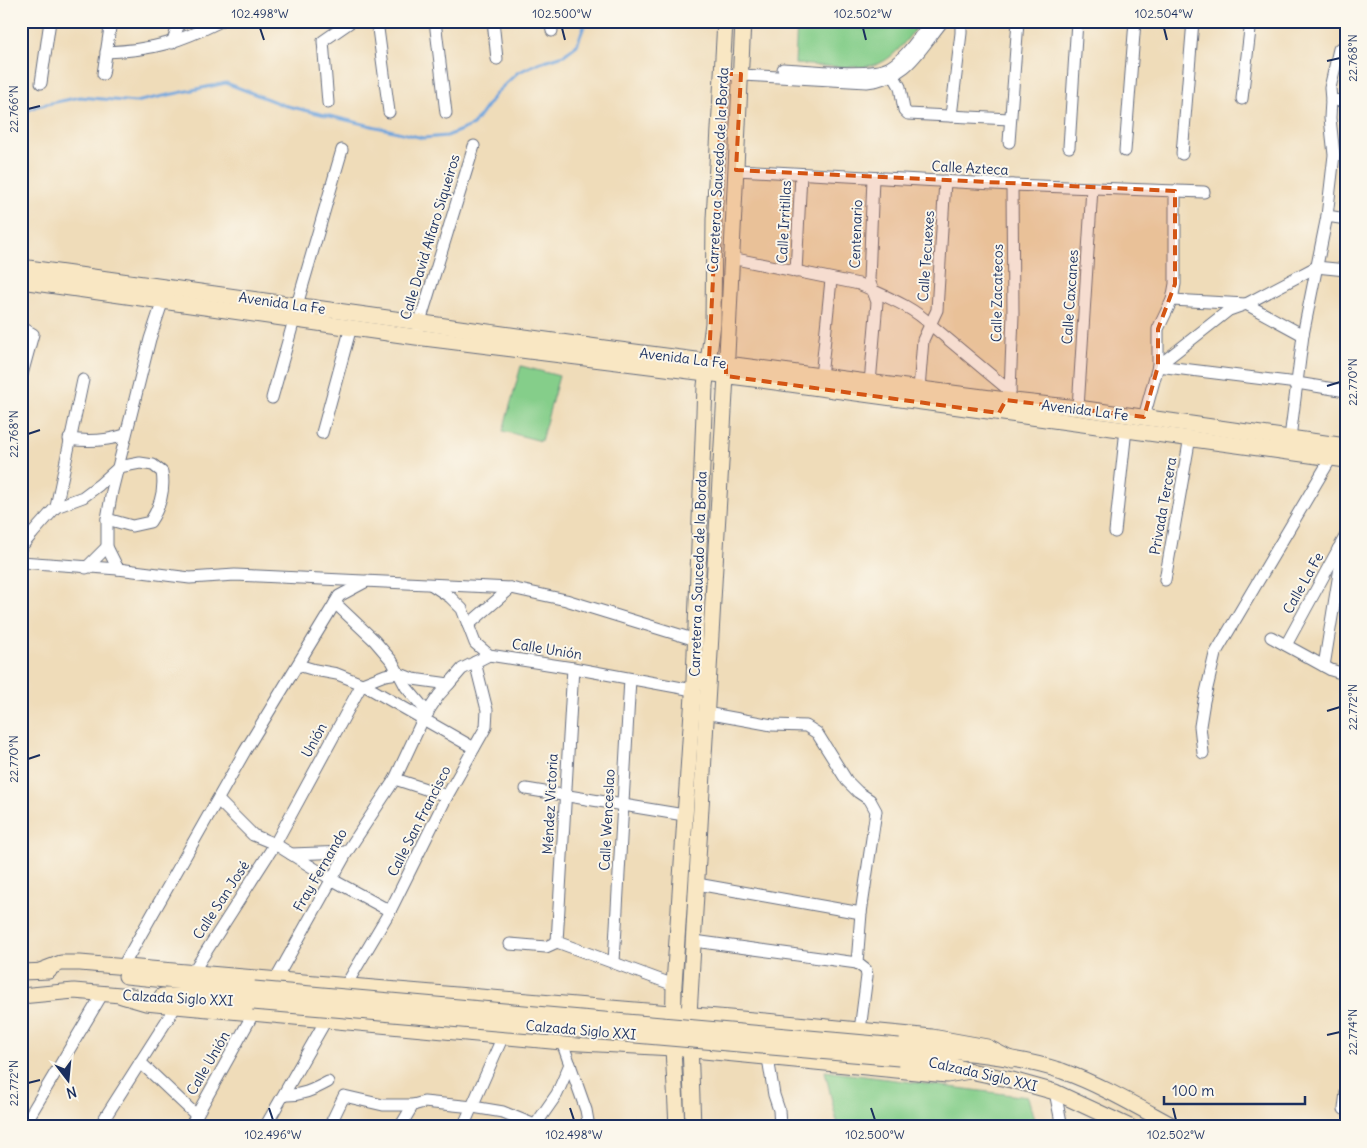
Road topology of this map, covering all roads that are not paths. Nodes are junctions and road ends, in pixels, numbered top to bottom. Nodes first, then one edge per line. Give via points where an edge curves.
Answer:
1 (50, 21) edge
2 (111, 21) edge
3 (180, 21) edge
4 (221, 21) edge
5 (352, 21) edge
6 (377, 21) edge
7 (435, 21) edge
8 (493, 21) edge
9 (725, 21) edge
10 (743, 21) edge
11 (932, 21) edge
12 (943, 21) edge
13 (958, 21) edge
14 (1018, 21) edge
15 (1077, 21) edge
16 (1135, 21) edge
17 (1193, 21) edge
18 (1251, 21) edge
19 (172, 43) junction
20 (1339, 49) dead end
21 (106, 52) junction
22 (498, 59) dead end
23 (723, 70) junction
24 (741, 70) junction
25 (891, 72) junction
26 (103, 74) dead end
27 (41, 83) dead end
28 (1242, 99) dead end
29 (1331, 100) junction
30 (1346, 101) edge
31 (328, 103) dead end
32 (389, 112) dead end
33 (446, 113) dead end
34 (951, 116) junction
35 (1010, 119) junction
36 (1009, 142) dead end
37 (474, 146) dead end
38 (1069, 147) dead end
39 (342, 150) dead end
40 (1125, 151) dead end
41 (1182, 154) dead end
42 (736, 170) junction
43 (801, 174) junction
44 (873, 178) junction
45 (946, 181) junction
46 (1012, 185) junction
47 (1092, 188) junction
48 (1175, 191) junction
49 (1204, 192) dead end
50 (1327, 216) junction
51 (1346, 220) edge
52 (731, 258) junction
53 (21, 267) edge
54 (1316, 267) junction
55 (1346, 270) edge
56 (796, 272) junction
57 (831, 280) junction
58 (21, 281) edge
59 (872, 291) junction
60 (164, 295) junction
61 (1172, 300) junction
62 (1246, 304) junction
63 (296, 313) junction
64 (931, 325) junction
65 (21, 327) edge
66 (351, 327) junction
67 (418, 330) junction
68 (1303, 335) junction
69 (1158, 366) junction
70 (708, 367) junction
71 (726, 370) junction
72 (821, 376) junction
73 (21, 378) edge
74 (83, 380) dead end
75 (870, 382) junction
76 (1297, 383) junction
77 (919, 389) junction
78 (1346, 391) edge
79 (272, 398) dead end
80 (1005, 402) junction
81 (1078, 408) junction
82 (1144, 417) junction
83 (1126, 429) junction
84 (322, 433) dead end
85 (125, 435) junction
86 (1190, 437) junction
87 (1290, 438) junction
88 (70, 439) junction
89 (1341, 452) edge
90 (119, 467) junction
91 (56, 507) junction
92 (108, 518) junction
93 (1115, 532) dead end
94 (26, 534) edge
95 (1346, 535) edge
96 (21, 547) edge
97 (107, 547) junction
98 (1338, 548) junction
99 (21, 562) edge
100 (86, 568) junction
101 (118, 570) junction
102 (1164, 580) dead end
103 (367, 581) junction
104 (432, 585) junction
105 (512, 588) junction
106 (335, 603) junction
107 (468, 625) junction
108 (1271, 637) dead end
109 (696, 640) junction
110 (1286, 645) junction
111 (489, 655) junction
112 (475, 662) junction
113 (298, 664) junction
114 (1324, 666) junction
115 (573, 668) junction
116 (1342, 673) dead end
117 (398, 674) junction
118 (630, 679) junction
119 (362, 684) junction
120 (449, 684) junction
121 (693, 690) junction
122 (706, 713) junction
123 (425, 716) junction
124 (474, 748) junction
125 (1203, 753) dead end
126 (395, 778) junction
127 (526, 789) dead end
128 (566, 795) junction
129 (447, 796) junction
130 (218, 800) junction
131 (622, 805) junction
132 (684, 815) junction
133 (275, 844) junction
134 (347, 852) junction
135 (291, 854) junction
136 (331, 879) junction
137 (697, 884) junction
138 (390, 911) junction
139 (861, 913) junction
140 (694, 941) junction
141 (556, 942) junction
142 (510, 944) dead end
143 (614, 962) junction
144 (856, 963) junction
145 (123, 966) junction
146 (40, 971) junction
147 (21, 972) edge
148 (193, 972) junction
149 (276, 979) junction
150 (346, 985) junction
151 (674, 985) junction
152 (103, 993) junction
153 (21, 996) edge
154 (122, 996) junction
155 (253, 1001) junction
156 (176, 1006) junction
157 (641, 1011) junction
158 (673, 1014) junction
159 (689, 1015) junction
160 (738, 1019) junction
161 (326, 1020) junction
162 (860, 1030) junction
163 (503, 1036) junction
164 (562, 1042) junction
165 (643, 1046) junction
166 (673, 1048) junction
167 (690, 1050) junction
168 (899, 1052) junction
169 (730, 1053) junction
170 (768, 1058) junction
171 (1012, 1060) junction
172 (140, 1062) junction
173 (570, 1064) junction
174 (970, 1071) junction
175 (328, 1082) dead end
176 (1055, 1092) junction
177 (1346, 1092) edge
178 (284, 1095) junction
179 (413, 1105) junction
180 (473, 1107) junction
181 (1344, 1109) dead end
182 (196, 1115) junction
183 (1124, 1125) edge
184 (534, 1126) edge
185 (23, 1127) edge
186 (99, 1127) edge
187 (190, 1127) edge
188 (265, 1127) edge
189 (329, 1127) edge
190 (400, 1127) edge
191 (463, 1127) edge
192 (589, 1127) edge
193 (677, 1127) edge
194 (693, 1127) edge
195 (780, 1127) edge
196 (1062, 1127) edge
197 (1175, 1127) edge

1 - 27 street
2 - 21 street
3 - 19 street
4 - 19 street
5 - 31 street via 323,40
6 - 32 street
7 - 33 street
8 - 22 street
9 - 23 street, Carretera a Saucedo de la Borda
10 - 24 street, Carretera a Saucedo de la Borda
11 - 25 street
12 - 25 street via 909,65
13 - 34 street via 962,33
14 - 35 street
15 - 38 street
16 - 40 street
17 - 41 street
18 - 28 street
19 - 21 street
20 - 29 street via 1330,88
21 - 26 street
23 - 24 street
23 - 70 street, Carretera a Saucedo de la Borda via 714,218 713,323
24 - 25 street via 867,82 880,80
24 - 42 street, Carretera a Saucedo de la Borda
25 - 34 street via 900,87 904,110 908,114
29 - 30 street
29 - 50 street via 1334,154
34 - 35 street
35 - 36 street
37 - 67 street, Calle David Alfaro Siqueiros
39 - 63 street
42 - 43 street, Calle Azteca
42 - 52 street, Carretera a Saucedo de la Borda
43 - 44 street, Calle Azteca
43 - 56 street, Calle Irritillas
44 - 45 street, Calle Azteca
44 - 59 street, Centenario via 869,280
45 - 46 street, Calle Azteca
45 - 64 street, Calle Tecuexes via 937,310
46 - 47 street, Calle Azteca
46 - 80 street, Calle Zacatecos via 1013,315
47 - 48 street, Calle Azteca
47 - 81 street, Calle Caxcanes
48 - 49 street, Calle Azteca
48 - 61 street via 1175,284
50 - 51 street
50 - 54 street
52 - 56 street
52 - 71 street, Carretera a Saucedo de la Borda
53 - 60 street, Avenida La Fe
54 - 55 street
54 - 62 street
54 - 68 street
56 - 57 street
57 - 59 street via 859,284
57 - 72 street
58 - 60 street, Avenida La Fe
59 - 64 street via 921,314
59 - 75 street, Centenario via 877,302
60 - 63 street, Avenida La Fe
60 - 85 street
61 - 62 street
61 - 69 street via 1158,329
62 - 68 street
62 - 69 street via 1229,310
63 - 66 street, Avenida La Fe
63 - 67 street, Avenida La Fe
63 - 79 street
64 - 77 street, Calle Tecuexes via 923,340
64 - 80 street
65 - 73 street via 33,334
66 - 67 street, Avenida La Fe
66 - 84 street
67 - 70 street, Avenida La Fe
68 - 76 street
69 - 76 street
69 - 82 street
70 - 71 street, Avenida La Fe
70 - 109 street, Carretera a Saucedo de la Borda
71 - 72 street, Avenida La Fe
71 - 80 street, Avenida La Fe via 894,398
71 - 122 street, Carretera a Saucedo de la Borda
72 - 75 street, Avenida La Fe
74 - 88 street
75 - 77 street, Avenida La Fe
76 - 78 street
76 - 87 street
77 - 80 street, Avenida La Fe
80 - 81 street, Avenida La Fe
80 - 83 street, Avenida La Fe
81 - 82 street, Avenida La Fe
82 - 87 street, Avenida La Fe
83 - 86 street, Avenida La Fe
83 - 93 street
85 - 88 street via 88,442
85 - 90 street
86 - 89 street, Avenida La Fe
86 - 102 street, Privada Tercera
87 - 89 street, Avenida La Fe
88 - 91 street
89 - 125 street via 1215,654 1200,726
90 - 91 street via 83,497
90 - 92 street
90 - 92 street via 140,463 152,465 162,472 164,484 157,512 150,522 132,526
91 - 94 street
92 - 97 street
94 - 96 street
95 - 98 street, Calle La Fe
97 - 100 street
97 - 101 street
98 - 110 street, Calle La Fe
98 - 114 street via 1342,555
99 - 100 street
100 - 101 street
101 - 103 street via 190,578 235,575
103 - 104 street
103 - 106 street via 339,596
104 - 105 street
104 - 107 street via 462,609
105 - 107 street
105 - 109 street via 566,600
106 - 113 street
106 - 117 street via 374,640 392,661
107 - 111 street via 475,643
108 - 110 street
109 - 121 street, Carretera a Saucedo de la Borda
110 - 114 street
111 - 112 street, Fray Fernando
111 - 115 street, Calle Unión
112 - 120 street, Fray Fernando
112 - 124 street, Calle San Francisco via 487,710 486,727
113 - 119 street
113 - 130 street
114 - 116 street
115 - 118 street, Calle Unión
115 - 128 street, Méndez Victoria
117 - 119 street via 385,675
117 - 120 street
117 - 123 street
118 - 121 street, Calle Unión
118 - 131 street, Calle Wenceslao
119 - 123 street
119 - 133 street, Unión
120 - 123 street, Fray Fernando
121 - 132 street, Carretera a Saucedo de la Borda
122 - 137 street, Carretera a Saucedo de la Borda
122 - 139 street via 772,725 806,726 822,740 847,781 870,800 876,811
123 - 124 street
123 - 126 street, Fray Fernando
124 - 129 street, Calle San Francisco
126 - 129 street
126 - 134 street, Fray Fernando
127 - 128 street
128 - 131 street
128 - 141 street, Méndez Victoria
129 - 138 street, Calle San Francisco
130 - 133 street via 253,835
130 - 145 street
131 - 132 street
131 - 143 street, Calle Wenceslao
132 - 151 street, Carretera a Saucedo de la Borda
133 - 135 street
133 - 148 street, Calle San José
134 - 135 street
134 - 136 street, Fray Fernando
135 - 136 street
136 - 138 street
136 - 149 street, Fray Fernando
137 - 139 street
137 - 140 street, Carretera a Saucedo de la Borda
138 - 150 street, Calle San Francisco
139 - 144 street
140 - 144 street
140 - 159 street, Carretera a Saucedo de la Borda
141 - 142 street via 546,947
141 - 143 street
143 - 151 street
144 - 162 street via 866,970
145 - 146 street, Calzada Siglo XXI via 61,963
145 - 148 street, Calzada Siglo XXI
146 - 147 street, Calzada Siglo XXI
146 - 155 street, Calzada Siglo XXI via 73,971
148 - 149 street, Calzada Siglo XXI
149 - 150 street, Calzada Siglo XXI
150 - 157 street, Calzada Siglo XXI
151 - 158 street, Carretera a Saucedo de la Borda
152 - 153 street, Calzada Siglo XXI via 74,991
152 - 154 street, Calzada Siglo XXI
152 - 185 street
154 - 155 street, Calzada Siglo XXI
154 - 156 street via 146,1003
155 - 156 street
155 - 161 street
155 - 168 street, Calzada Siglo XXI, bridge
155 - 168 street, Calzada Siglo XXI, bridge via 697,1029
155 - 182 street, Calle Unión
156 - 172 street
157 - 158 street, Calzada Siglo XXI
157 - 165 street via 649,1025
158 - 159 street, Calzada Siglo XXI
158 - 166 street, Carretera a Saucedo de la Borda
159 - 160 street, Calzada Siglo XXI
159 - 167 street, Carretera a Saucedo de la Borda
160 - 162 street, Calzada Siglo XXI
160 - 169 street via 728,1036
161 - 163 street
161 - 178 street
162 - 171 street, Calzada Siglo XXI via 956,1040 987,1047
163 - 164 street
163 - 180 street
164 - 165 street
164 - 173 street
165 - 166 street
166 - 167 street
166 - 193 street, Carretera a Saucedo de la Borda
167 - 169 street
167 - 194 street, Carretera a Saucedo de la Borda
168 - 171 street, Calzada Siglo XXI
168 - 174 street, Calzada Siglo XXI
169 - 170 street
170 - 174 street via 946,1075
170 - 195 street
171 - 197 street, Calzada Siglo XXI via 1078,1077
172 - 182 street
172 - 186 street
173 - 184 street via 557,1094
173 - 192 street
174 - 176 street, Calzada Siglo XXI
175 - 178 street via 300,1095
176 - 183 street, Calzada Siglo XXI
176 - 196 street
177 - 181 street
178 - 188 street
179 - 180 street via 424,1102
179 - 189 street via 382,1105 344,1096
179 - 190 street
180 - 184 street via 503,1112
180 - 191 street
182 - 187 street, Calle Unión

